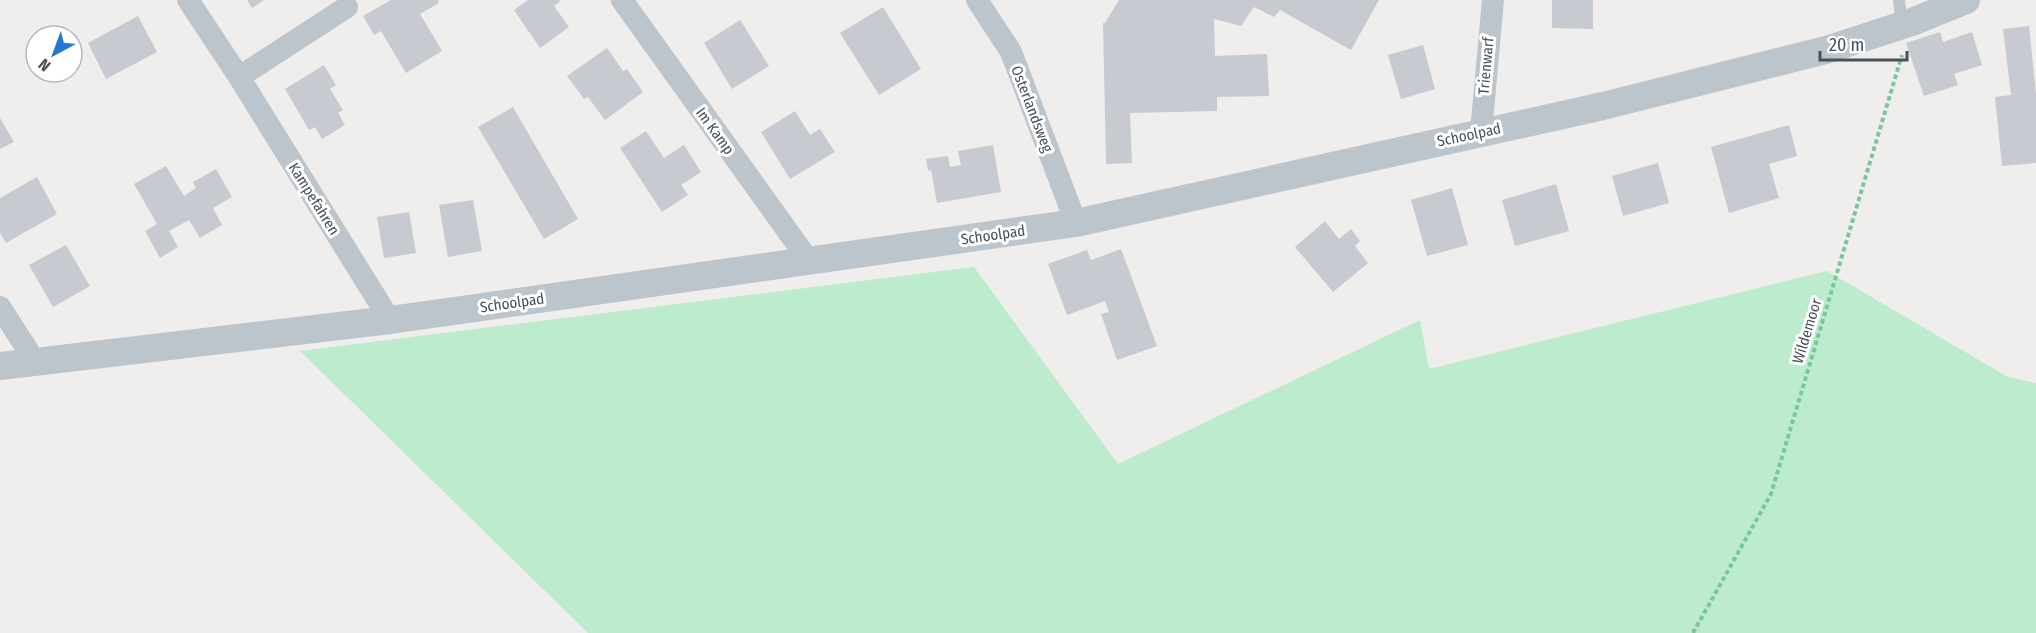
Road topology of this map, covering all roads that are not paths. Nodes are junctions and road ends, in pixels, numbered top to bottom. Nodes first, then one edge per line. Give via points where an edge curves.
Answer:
1 (188, 0) edge
2 (622, 0) edge
3 (977, 0) edge
4 (1493, 0) edge
5 (1966, 0) edge
6 (347, 7) dead end
7 (1905, 16) edge
8 (238, 77) junction
9 (1480, 132) junction
10 (1076, 223) junction
11 (809, 261) junction
12 (0, 307) edge
13 (390, 321) junction
14 (36, 363) junction
15 (0, 366) edge

1 - 8 street, Kampefahren
2 - 11 street, Im Kamp
3 - 10 street, Osterlandsweg via 1011,52
4 - 9 street, Trienwarf
5 - 7 street, Schoolpad
6 - 8 street
7 - 9 street, Schoolpad via 1815,53
8 - 13 street, Kampefahren
9 - 10 street, Schoolpad
10 - 11 street, Schoolpad
11 - 13 street, Schoolpad
12 - 14 street
13 - 14 street, Schoolpad
14 - 15 street, Schoolpad

